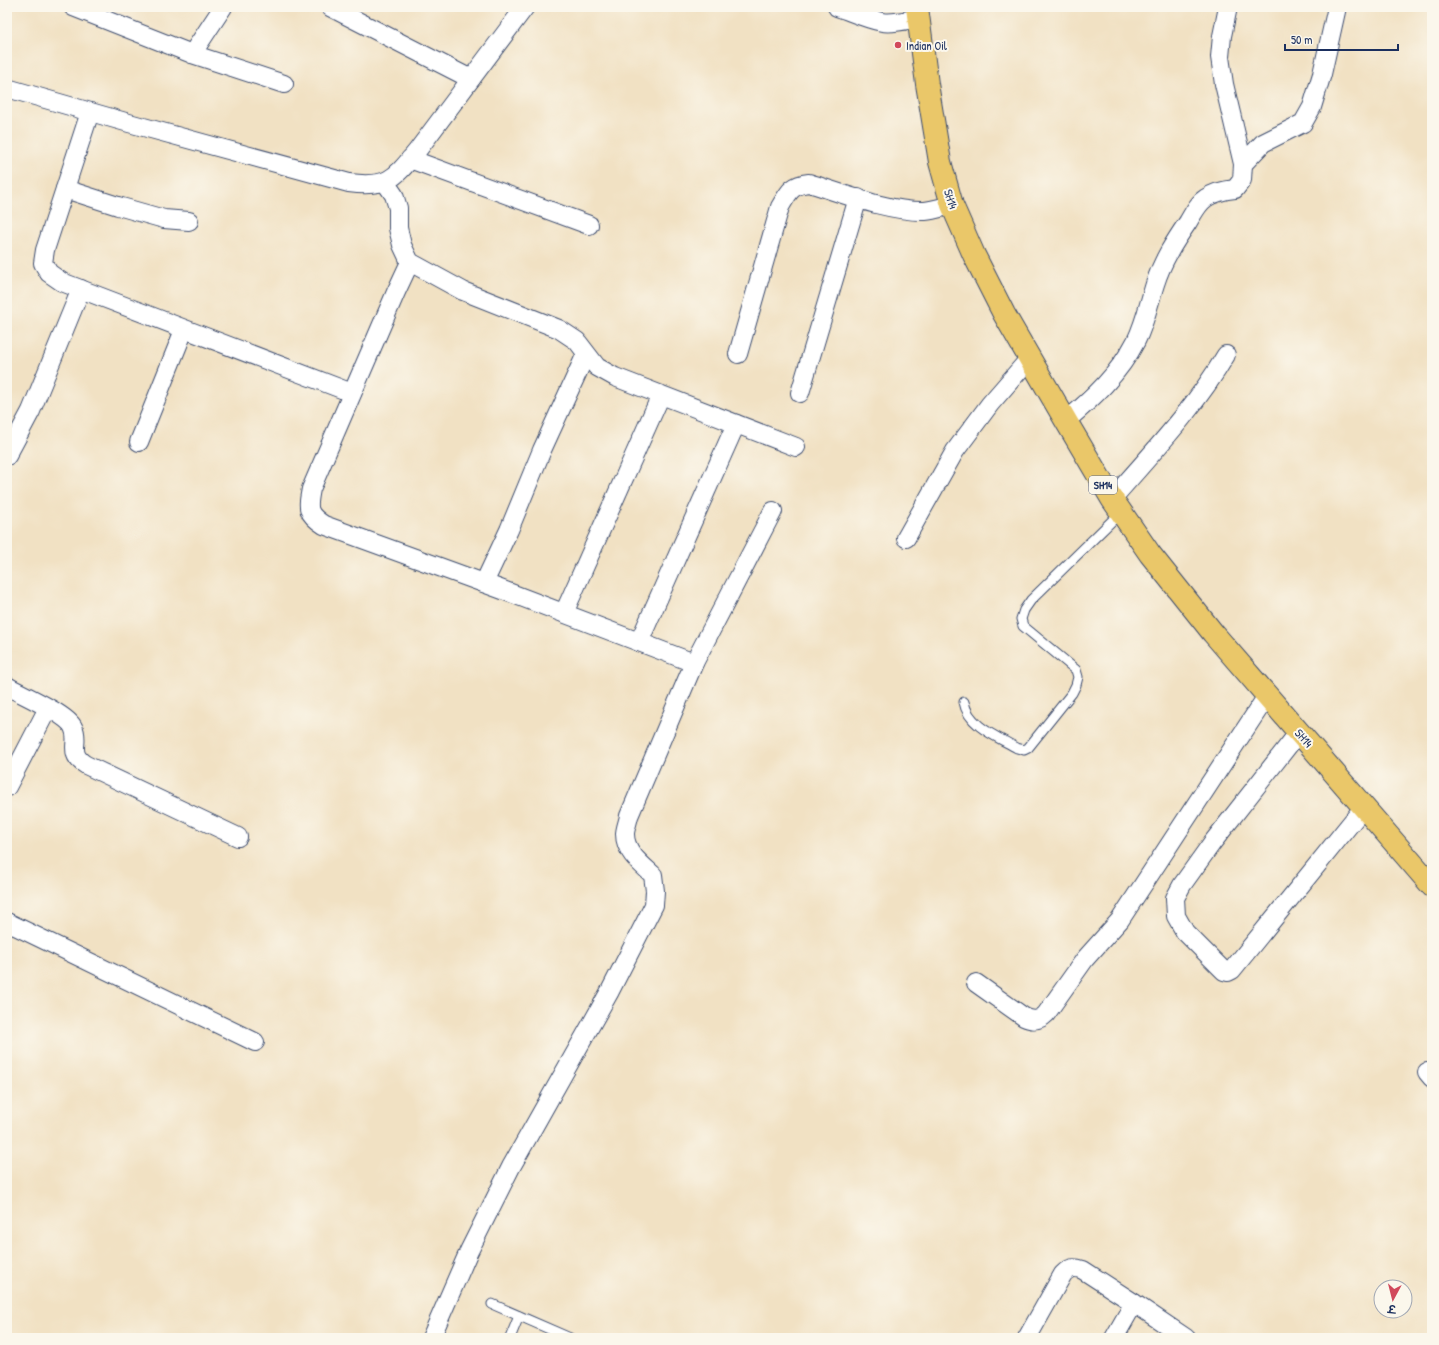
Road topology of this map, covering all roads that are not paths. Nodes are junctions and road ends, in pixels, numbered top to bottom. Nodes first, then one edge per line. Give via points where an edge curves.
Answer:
1 (73, 7) edge
2 (223, 7) edge
3 (330, 7) edge
4 (525, 7) edge
5 (837, 7) edge
6 (1228, 7) edge
7 (1337, 7) edge
8 (918, 12) edge
9 (192, 54) junction
10 (471, 79) junction
11 (284, 84) dead end
12 (8, 91) edge
13 (90, 112) junction
14 (410, 159) junction
15 (1243, 164) junction
16 (385, 182) junction
17 (65, 189) junction
18 (858, 198) junction
19 (952, 205) junction
20 (189, 221) dead end
21 (589, 225) dead end
22 (410, 262) junction
23 (81, 289) junction
24 (184, 330) junction
25 (586, 354) junction
26 (738, 354) dead end
27 (1226, 356) dead end
28 (1029, 359) junction
29 (352, 393) junction
30 (800, 393) dead end
31 (661, 395) junction
32 (1066, 421) junction
33 (736, 424) junction
34 (139, 442) dead end
35 (796, 447) dead end
36 (7, 456) edge
37 (1117, 505) junction
38 (773, 511) dead end
39 (906, 538) dead end
40 (484, 583) junction
41 (564, 613) junction
42 (639, 642) junction
43 (694, 664) junction
44 (7, 686) edge
45 (1267, 696) junction
46 (964, 702) dead end
47 (48, 708) junction
48 (1299, 732) junction
49 (7, 787) edge
50 (1364, 807) junction
51 (238, 837) dead end
52 (1432, 886) edge
53 (7, 922) edge
54 (976, 983) dead end
55 (255, 1042) dead end
56 (1134, 1303) junction
57 (492, 1304) dead end
58 (519, 1316) junction
59 (431, 1338) edge
60 (510, 1338) edge
61 (570, 1338) edge
62 (1027, 1338) edge
63 (1114, 1338) edge
64 (1186, 1338) edge

1 - 9 street
2 - 9 street
3 - 10 street
4 - 10 street
5 - 8 street via 882,22 897,22
6 - 15 street via 1220,57
7 - 15 street via 1318,87 1306,118 1303,123 1263,143
8 - 19 main road, SH14 / SH14 via 940,162
9 - 11 street
10 - 14 street
12 - 13 street
13 - 16 street via 349,182 365,185
13 - 17 street
14 - 16 street via 398,173
14 - 21 street
15 - 32 street via 1242,180 1235,189 1220,191 1206,198 1172,246 1155,283 1150,306 1136,341 1111,379
16 - 22 street via 394,195 402,245
17 - 20 street via 164,219
17 - 23 street via 43,263 49,273 62,282
18 - 19 street via 912,211 927,211
18 - 26 street via 809,183 789,191 780,207
18 - 30 street
19 - 28 main road, SH14 / SH14 via 974,255
22 - 25 street via 463,291 559,329 577,341
22 - 29 street
23 - 24 street
23 - 36 street via 31,411
24 - 29 street
24 - 34 street
25 - 31 street via 597,367 615,377
25 - 40 street
27 - 37 street via 1192,406 1152,454
28 - 32 main road, SH14 / SH14
28 - 39 street via 990,404 955,451
29 - 40 street via 311,489 308,505 313,518 324,526
31 - 33 street
31 - 41 street
32 - 37 main road, SH14 / SH14
33 - 35 street
33 - 42 street
37 - 45 main road, SH14 / SH14 via 1150,554
37 - 46 lane via 1031,600 1021,619 1023,626 1076,670 1078,677 1072,693 1024,750 979,726 965,709
38 - 43 street
40 - 41 street
41 - 42 street
42 - 43 street
43 - 59 street via 629,816 625,834 627,848 653,875 654,905 610,991 511,1167 469,1251
44 - 47 street
45 - 48 main road, SH14 / SH14
45 - 54 street via 1120,920 1085,959 1046,1014 1031,1020 1024,1017
47 - 49 street
47 - 51 street via 73,726 76,734 74,750 78,761
48 - 50 main road, SH14 / SH14
48 - 50 street via 1182,885 1175,898 1176,916 1185,932 1224,971 1232,970
50 - 52 main road, SH14 / SH14
53 - 55 street
56 - 62 street via 1083,1270 1068,1268
56 - 63 street
56 - 64 street
57 - 58 lane
58 - 60 lane
58 - 61 lane

